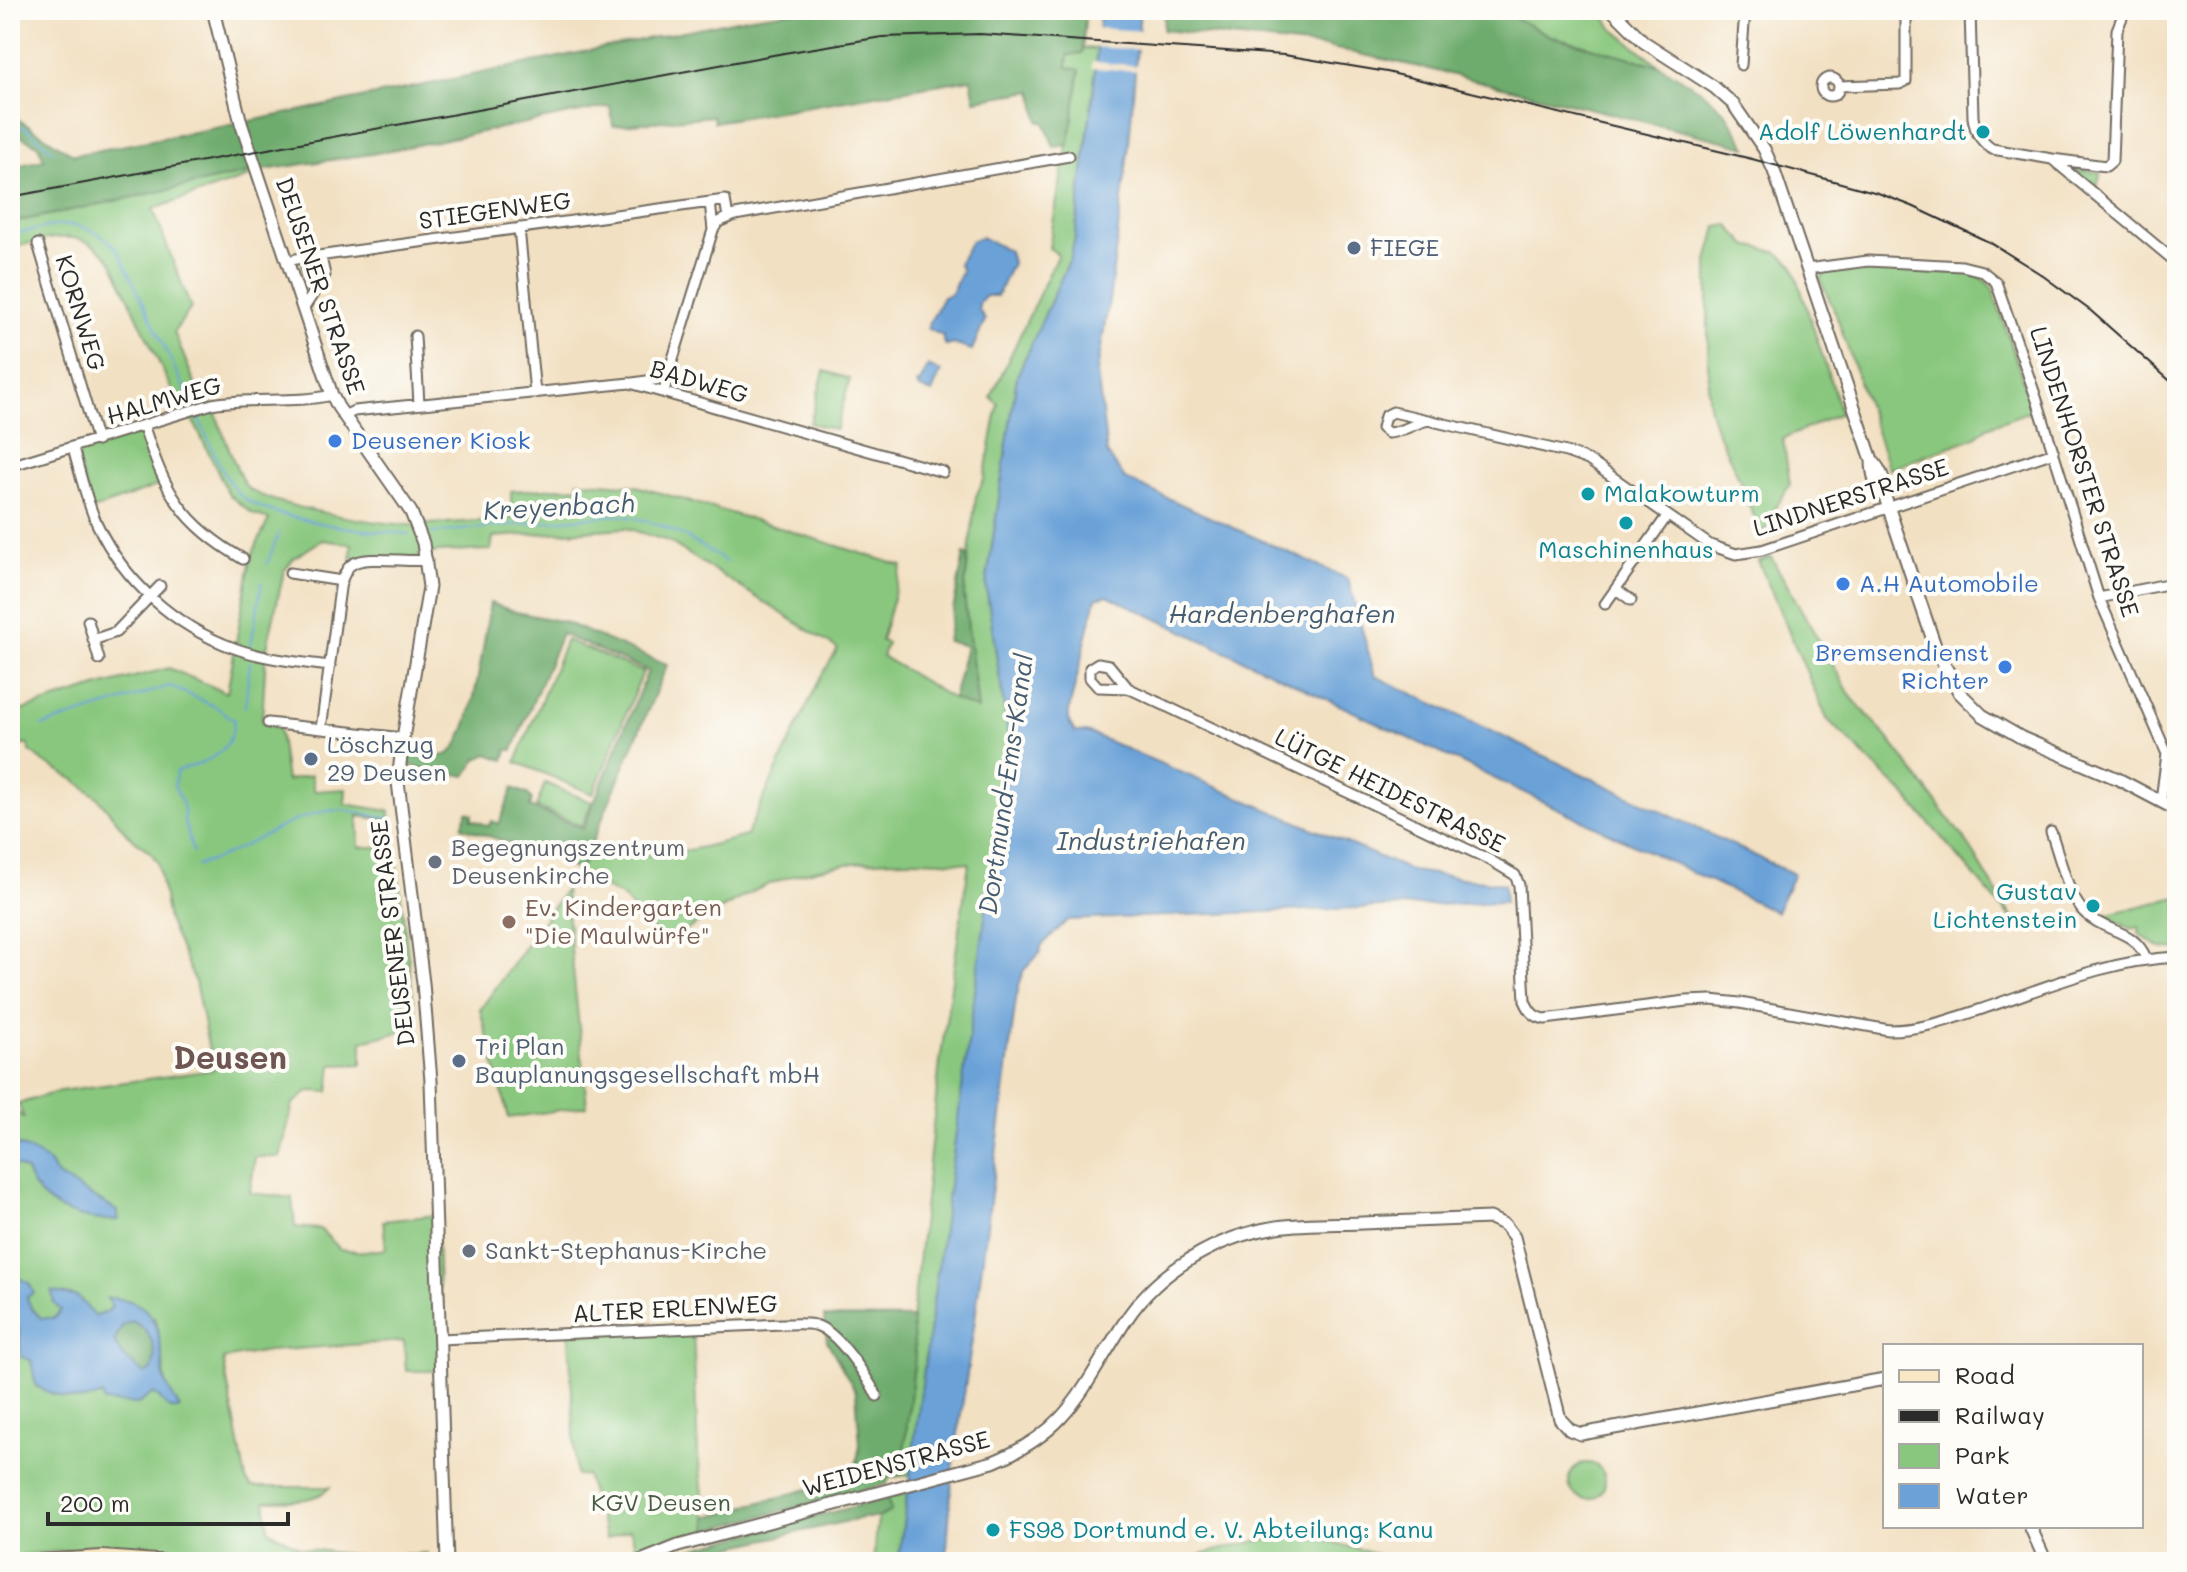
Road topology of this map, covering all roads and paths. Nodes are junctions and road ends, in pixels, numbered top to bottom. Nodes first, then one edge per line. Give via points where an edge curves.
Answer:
1 (213, 10) edge
2 (1612, 10) edge
3 (1745, 10) edge
4 (1906, 10) edge
5 (1970, 10) edge
6 (2125, 10) edge
7 (1741, 65) dead end
8 (1839, 86) dead end
9 (1069, 156) dead end
10 (2052, 159) junction
11 (710, 202) junction
12 (728, 217) junction
13 (519, 228) junction
14 (713, 230) junction
15 (38, 244) dead end
16 (316, 256) junction
17 (287, 262) junction
18 (2177, 263) edge
19 (1807, 269) junction
20 (304, 308) junction
21 (415, 336) dead end
22 (667, 378) junction
23 (630, 383) junction
24 (535, 393) junction
25 (664, 393) junction
26 (332, 395) junction
27 (419, 404) junction
28 (344, 416) junction
29 (1429, 420) dead end
30 (144, 427) junction
31 (97, 441) junction
32 (73, 448) junction
33 (2054, 452) junction
34 (10, 466) edge
35 (943, 472) dead end
36 (1886, 502) junction
37 (1667, 516) junction
38 (207, 535) junction
39 (199, 543) dead end
40 (243, 559) dead end
41 (427, 560) junction
42 (290, 573) dead end
43 (342, 581) junction
44 (2177, 582) edge
45 (160, 586) dead end
46 (1616, 589) junction
47 (149, 597) junction
48 (2099, 598) junction
49 (1631, 600) dead end
50 (1605, 604) dead end
51 (88, 621) dead end
52 (93, 640) junction
53 (99, 659) dead end
54 (330, 666) junction
55 (1128, 688) dead end
56 (268, 723) dead end
57 (321, 729) junction
58 (403, 738) junction
59 (2169, 805) edge
60 (2177, 818) edge
61 (2051, 832) dead end
62 (2177, 957) edge
63 (2146, 958) junction
64 (440, 1339) junction
65 (1883, 1379) edge
66 (877, 1396) dead end
67 (2031, 1528) edge
68 (2177, 1559) edge
69 (22, 1562) edge
70 (170, 1562) edge
71 (447, 1562) edge
72 (638, 1562) edge
73 (2046, 1562) edge
74 (2155, 1562) edge

1 - 17 street, DEUSENER STRASSE via 241,123
2 - 19 street via 1644,42 1714,87 1750,126 1774,171
3 - 7 street
4 - 8 street via 1906,81
5 - 10 street via 1975,131 1992,149
6 - 10 street via 2117,30 2112,161 2110,165
9 - 12 street
10 - 18 street
11 - 12 street via 725,200
11 - 13 street, STIEGENWEG
11 - 14 street
12 - 14 street
13 - 16 street, STIEGENWEG
13 - 24 street
14 - 22 street
15 - 31 street, KORNWEG
16 - 17 street, STIEGENWEG
16 - 20 street via 325,275
17 - 20 street, DEUSENER STRASSE
19 - 33 street, LINDENHORSTER STRASSE via 1868,261 1982,271 2003,297
19 - 36 street
20 - 26 street, DEUSENER STRASSE
21 - 27 street
22 - 23 street
22 - 25 street
23 - 24 street, BADWEG
23 - 25 street, BADWEG
24 - 27 street, BADWEG
25 - 35 street, BADWEG
26 - 28 street, DEUSENER STRASSE
26 - 30 street, HALMWEG via 226,402
27 - 28 street, BADWEG
28 - 41 street, DEUSENER STRASSE via 411,512
29 - 37 street, LINDNERSTRASSE via 1588,460
30 - 31 street, HALMWEG
30 - 38 street via 157,467 181,511
31 - 32 street, HALMWEG
32 - 34 street, HALMWEG
32 - 47 street via 97,522 125,570
33 - 36 street, LINDNERSTRASSE
33 - 48 street, LINDENHORSTER STRASSE
36 - 37 street, LINDNERSTRASSE via 1747,554 1710,545
36 - 59 street via 1936,649 1959,692 1982,715 2022,738
37 - 46 street
38 - 39 street
38 - 40 street
41 - 43 street via 356,563
41 - 58 street, DEUSENER STRASSE via 428,598
42 - 43 street
43 - 54 street
44 - 48 street
45 - 47 street
46 - 49 street
46 - 50 street
47 - 52 street via 116,632
47 - 54 street via 235,648
48 - 59 street, LINDENHORSTER STRASSE via 2167,754
51 - 52 street
52 - 53 street
54 - 57 street
55 - 63 street, LÜTGE HEIDESTRASSE via 1515,875 1525,1001 1536,1017 1557,1019 1711,1000 1907,1030 2088,971
56 - 57 street
57 - 58 street
58 - 64 street, DEUSENER STRASSE via 398,782 427,1027
59 - 60 street
61 - 63 street via 2078,905 2135,940
62 - 63 street, LÜTGE HEIDESTRASSE
64 - 66 street, ALTER ERLENWEG via 814,1325 827,1330 844,1349
64 - 71 street, DEUSENER STRASSE
65 - 72 street, WEIDENSTRASSE via 1581,1434 1560,1419 1514,1237 1505,1225 1490,1218 1291,1226 1216,1245 1169,1274 1139,1303 1076,1402 1051,1429 1018,1452 678,1546
67 - 73 street
68 - 74 street
69 - 70 main road via 102,1557

